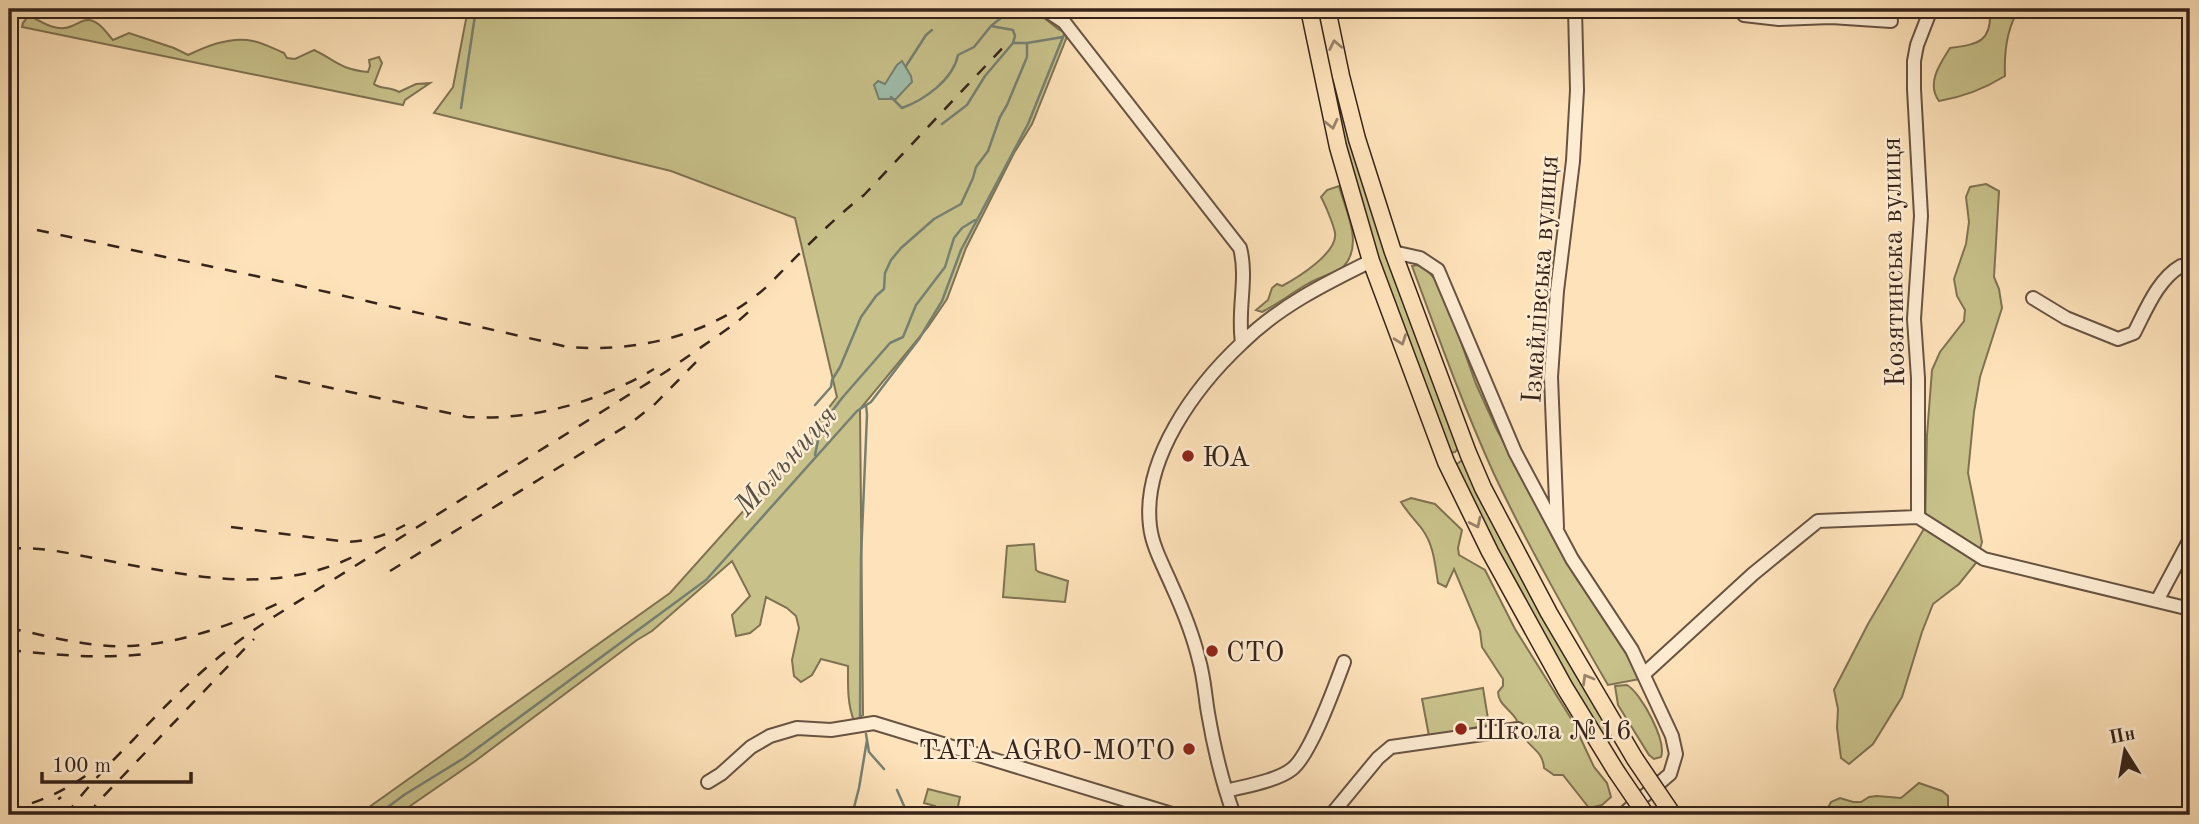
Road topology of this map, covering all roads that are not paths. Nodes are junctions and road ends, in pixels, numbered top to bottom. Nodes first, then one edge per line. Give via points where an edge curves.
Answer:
1 (1044, 9) edge
2 (1309, 9) edge
3 (1327, 9) edge
4 (1575, 9) edge
5 (1741, 9) edge
6 (1931, 9) edge
7 (1831, 13) edge
8 (1886, 16) edge
9 (1341, 76) junction
10 (1322, 79) junction
11 (1393, 252) junction
12 (1371, 261) junction
13 (2190, 270) edge
14 (2032, 298) dead end
15 (1242, 342) junction
16 (1468, 453) junction
17 (1446, 462) junction
18 (1919, 517) junction
19 (1558, 531) junction
20 (2190, 539) edge
21 (2157, 601) junction
22 (2190, 609) edge
23 (1344, 662) dead end
24 (1644, 674) junction
25 (1518, 729) dead end
26 (1625, 744) junction
27 (1606, 755) junction
28 (708, 782) dead end
29 (1226, 791) junction
30 (1175, 815) edge
31 (1234, 815) edge
32 (1331, 815) edge
33 (1622, 815) edge
34 (1646, 815) edge
35 (1672, 815) edge

1 - 15 street via 1064,22 1240,248 1244,262
2 - 10 main road
9 -> 3 main road
4 - 19 street, Ізмайлівська вулиця via 1573,161 1551,377
5 - 7 street via 1744,15 1779,19
6 - 18 street, Козятинська вулиця via 1917,45 1914,75 1921,216 1914,319
7 - 8 street
9 - 10 main road
9 - 11 main road
10 -> 12 main road
11 - 16 main road
11 - 19 street via 1420,258 1438,270 1515,452
12 - 15 street via 1287,307
12 -> 17 main road
13 - 14 street via 2181,266 2172,271 2134,333 2118,339
15 - 29 street via 1201,388 1170,435 1152,480 1149,502 1150,528 1200,661
16 - 17 main road
26 -> 16 main road via 1543,601
17 -> 27 main road via 1490,552
18 - 21 street via 1984,559
18 - 24 street via 1818,521
19 - 24 street, Ізмайлівська вулиця
20 - 21 street
21 - 22 street
23 - 29 street via 1325,711 1293,768
24 - 33 street, Ізмайлівська вулиця via 1676,754 1670,774
25 - 32 street via 1391,747
26 - 27 main road
26 - 35 main road, bridge
27 - 34 main road, bridge
28 - 30 street via 770,736 797,728 831,730 874,723
29 - 31 street

